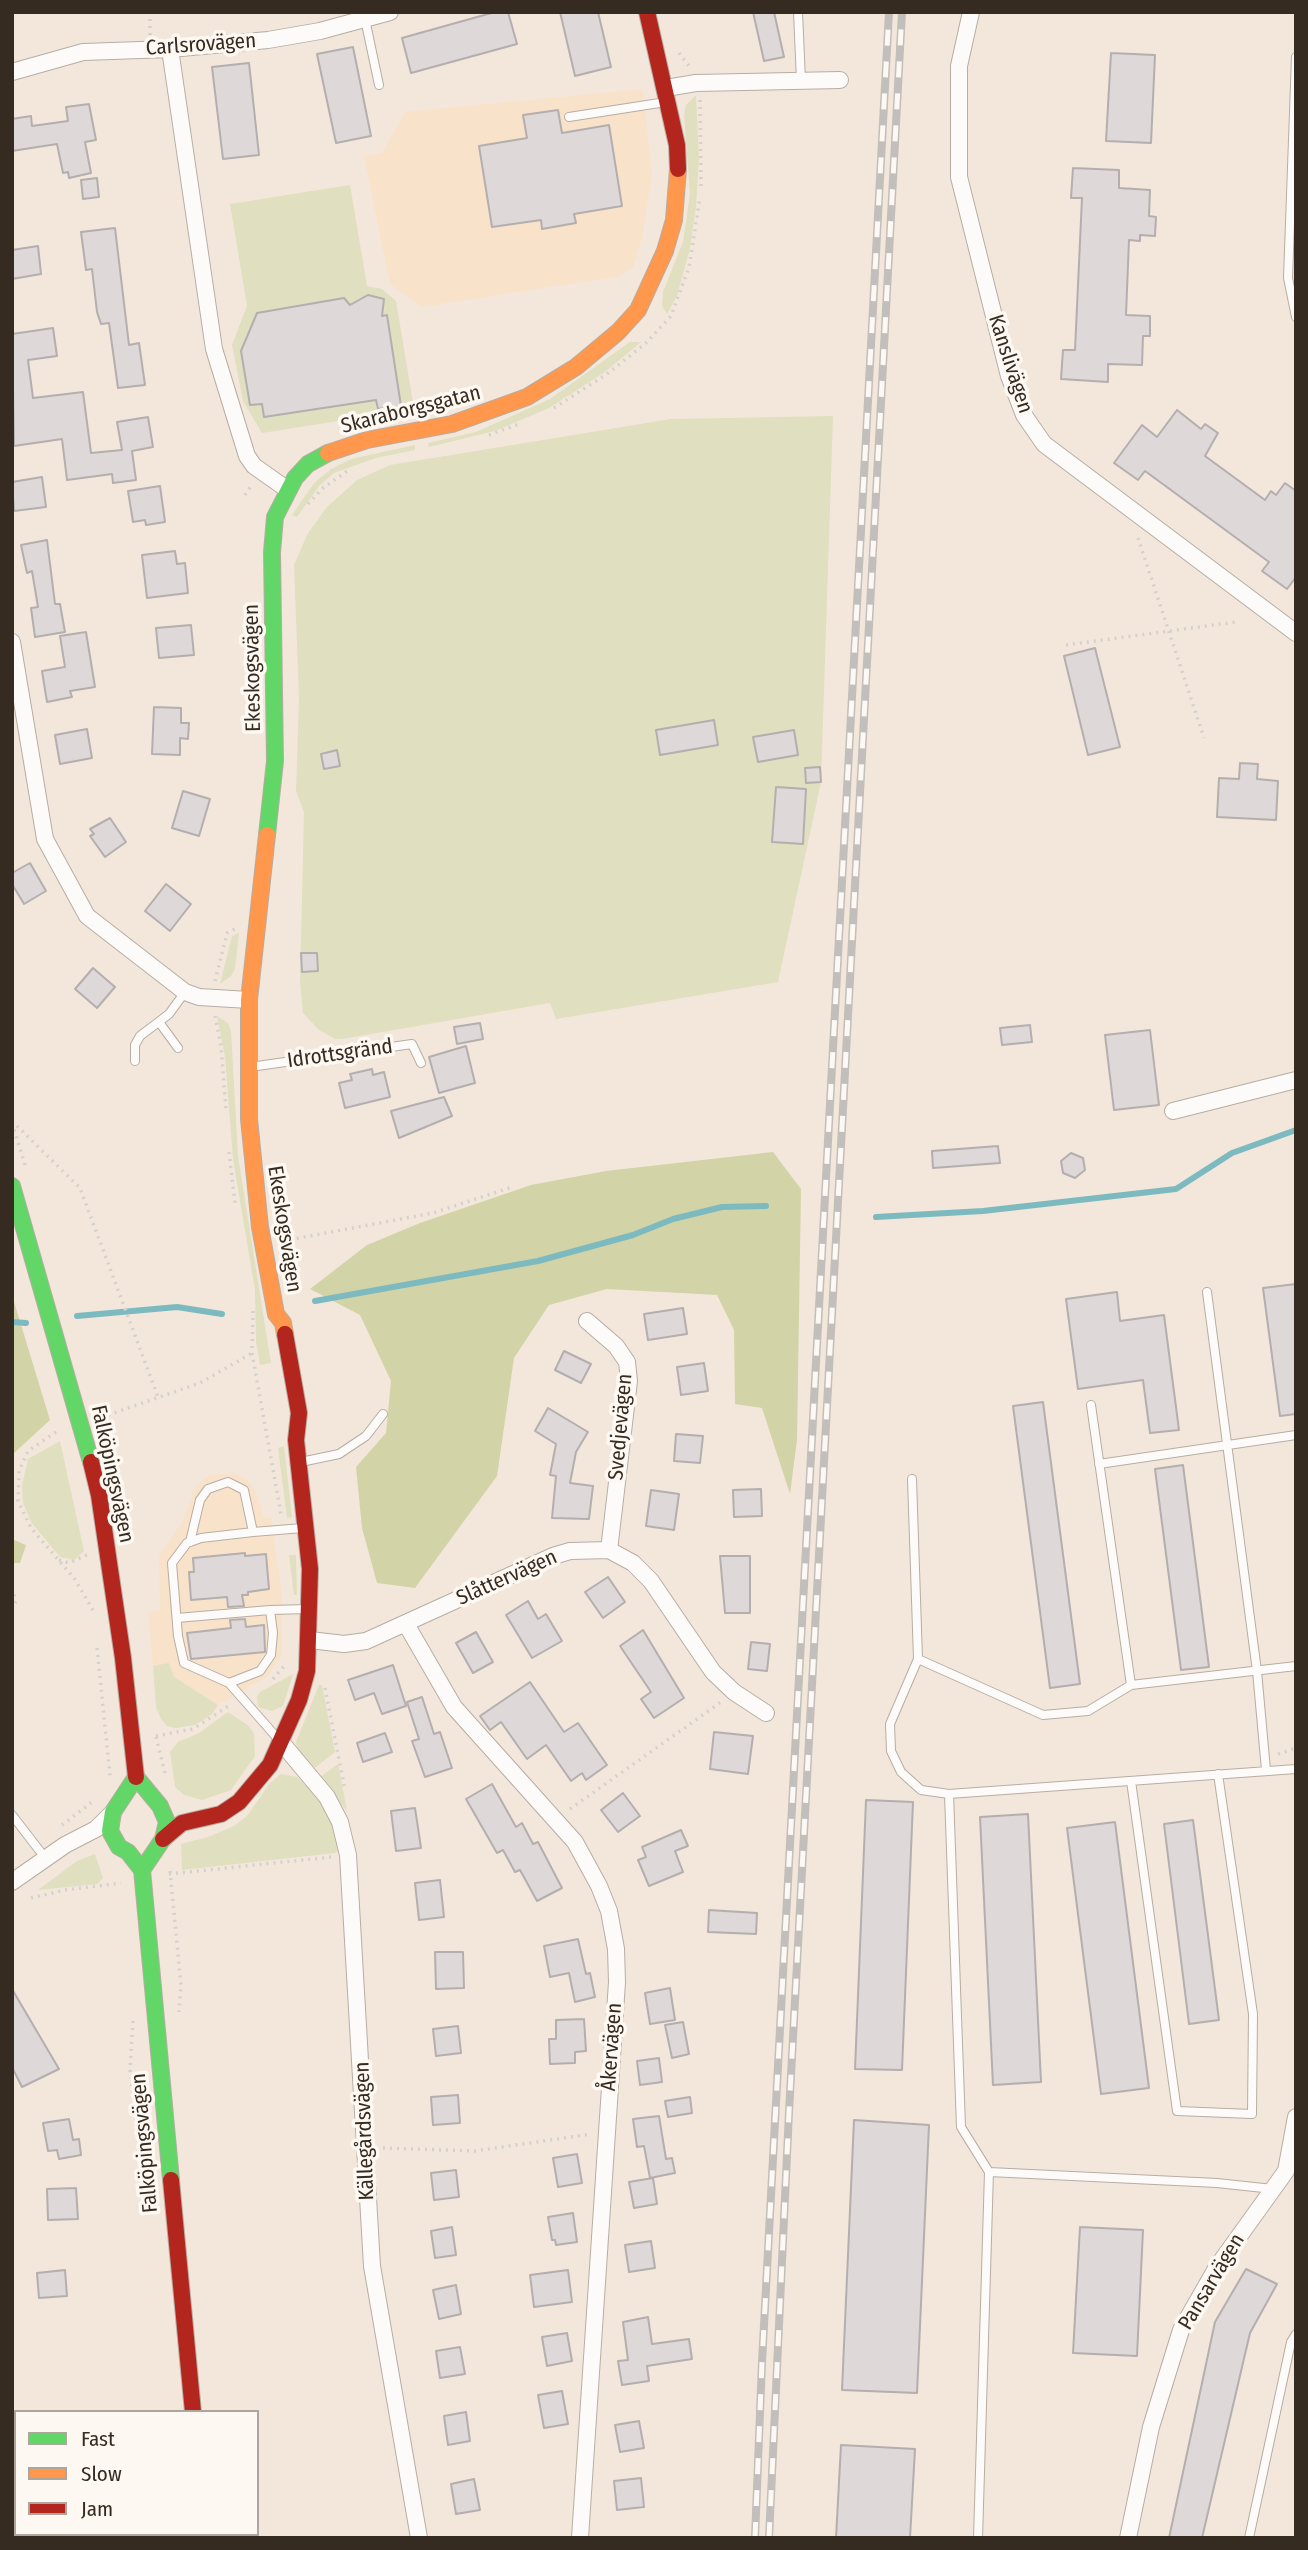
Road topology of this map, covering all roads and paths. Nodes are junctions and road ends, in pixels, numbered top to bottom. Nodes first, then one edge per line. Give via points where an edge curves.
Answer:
1 (390, 12) edge
2 (647, 12) edge
3 (798, 12) edge
4 (971, 12) edge
5 (365, 19) junction
6 (170, 50) junction
7 (1296, 57) edge
8 (12, 72) edge
9 (801, 80) junction
10 (840, 80) dead end
11 (379, 85) dead end
12 (668, 95) junction
13 (569, 117) dead end
14 (671, 316) dead end
15 (1296, 317) edge
16 (549, 410) dead end
17 (530, 419) dead end
18 (487, 436) dead end
19 (358, 465) dead end
20 (251, 488) dead end
21 (288, 490) junction
22 (245, 495) dead end
23 (1127, 506) junction
24 (305, 509) dead end
25 (1236, 622) dead end
26 (1168, 629) junction
27 (1296, 634) edge
28 (12, 642) edge
29 (1066, 645) dead end
30 (1204, 738) dead end
31 (240, 927) dead end
32 (215, 988) dead end
33 (185, 992) junction
34 (248, 1000) junction
35 (159, 1022) junction
36 (178, 1048) dead end
37 (135, 1061) dead end
38 (421, 1063) dead end
39 (247, 1068) junction
40 (1296, 1080) edge
41 (1173, 1111) dead end
42 (12, 1121) edge
43 (12, 1186) edge
44 (512, 1187) dead end
45 (263, 1244) junction
46 (1207, 1292) dead end
47 (587, 1321) dead end
48 (252, 1353) dead end
49 (158, 1397) junction
50 (1091, 1405) dead end
51 (383, 1414) dead end
52 (108, 1415) dead end
53 (273, 1418) dead end
54 (265, 1419) dead end
55 (56, 1432) dead end
56 (1296, 1435) edge
57 (1227, 1445) junction
58 (299, 1463) junction
59 (1099, 1464) junction
60 (12, 1471) edge
61 (19, 1471) junction
62 (912, 1479) dead end
63 (306, 1528) junction
64 (253, 1532) junction
65 (190, 1542) junction
66 (87, 1543) dead end
67 (609, 1550) junction
68 (58, 1559) junction
69 (12, 1588) edge
70 (93, 1601) dead end
71 (12, 1609) edge
72 (310, 1609) junction
73 (270, 1610) junction
74 (177, 1618) junction
75 (406, 1624) junction
76 (96, 1638) dead end
77 (310, 1640) junction
78 (918, 1659) junction
79 (1296, 1666) edge
80 (1257, 1671) junction
81 (325, 1678) dead end
82 (229, 1683) junction
83 (1131, 1685) junction
84 (734, 1692) junction
85 (223, 1709) dead end
86 (766, 1713) dead end
87 (281, 1742) junction
88 (1296, 1748) edge
89 (1265, 1759) junction
90 (1296, 1769) edge
91 (1266, 1770) junction
92 (165, 1774) dead end
93 (1219, 1774) junction
94 (136, 1777) junction
95 (110, 1780) dead end
96 (1131, 1781) junction
97 (345, 1791) dead end
98 (949, 1794) junction
99 (98, 1796) dead end
100 (153, 1801) junction
101 (115, 1808) junction
102 (165, 1814) junction
103 (12, 1815) edge
104 (556, 1819) junction
105 (182, 1823) junction
106 (59, 1827) dead end
107 (96, 1829) junction
108 (113, 1840) junction
109 (160, 1843) junction
110 (128, 1852) junction
111 (348, 1855) junction
112 (46, 1859) junction
113 (142, 1870) junction
114 (169, 1874) dead end
115 (12, 1882) edge
116 (121, 1883) dead end
117 (31, 1898) dead end
118 (1296, 2117) edge
119 (607, 2132) junction
120 (366, 2148) junction
121 (989, 2172) junction
122 (1291, 2172) edge
123 (1273, 2189) junction
124 (1296, 2334) edge
125 (193, 2410) edge
126 (419, 2538) edge
127 (580, 2538) edge
128 (978, 2538) edge
129 (1128, 2538) edge
130 (1249, 2538) edge

1 - 5 street, Carlsrovägen
2 - 12 street, Skaraborgsgatan
3 - 9 lane
4 - 23 street, Kanslivägen via 959,66 959,177 1009,376 1024,415 1044,444
5 - 6 street, Carlsrovägen via 268,40
5 - 11 lane
6 - 8 street, Carlsrovägen via 83,52
6 - 21 street via 214,349 247,456
7 - 15 lane via 1289,265
9 - 10 street
9 - 12 street via 696,83
12 - 13 lane
12 - 21 street, Skaraborgsgatan via 677,145 674,220 654,279 638,310 618,332 558,380 527,397 452,424 367,440 327,453 308,464
14 - 16 path via 607,374
17 - 18 path
19 - 24 path via 323,488
20 - 22 path
21 - 34 street, Ekeskogsvägen via 275,517 272,552 275,761
23 - 26 path
23 - 27 street, Kanslivägen
25 - 26 path
26 - 29 path
26 - 30 path
28 - 33 street via 43,831 50,849 92,922
31 - 32 path via 226,933
33 - 34 street
33 - 35 lane
34 - 39 street, Ekeskogsvägen
35 - 36 lane
35 - 37 lane via 140,1036
38 - 39 lane, Idrottsgränd via 412,1044
39 - 45 street, Ekeskogsvägen via 252,1175
40 - 41 street
42 - 49 path via 80,1188
43 - 94 street, Falköpingsvägen via 99,1495
44 - 45 path via 433,1213
45 - 58 street, Ekeskogsvägen via 276,1314 271,1326 285,1416 296,1440
46 - 57 lane
47 - 67 street, Svedjevägen via 617,1346 627,1362 629,1381
48 - 49 path via 200,1383
49 - 52 path
50 - 59 lane
51 - 58 lane via 366,1436 339,1454
53 - 54 path
55 - 61 path via 28,1451
56 - 57 lane
57 - 59 lane
57 - 80 lane
58 - 63 street, Ekeskogsvägen
59 - 83 lane
60 - 61 path
61 - 68 path via 16,1490 21,1511
62 - 78 lane
63 - 64 lane
63 - 72 street, Ekeskogsvägen
64 - 65 lane
64 - 65 lane via 244,1490 228,1482 208,1489 200,1500
65 - 74 lane via 172,1563
66 - 68 path via 89,1555 69,1563
67 - 75 street, Slåttervägen via 552,1556
67 - 84 street via 633,1563 650,1581 713,1672
68 - 70 path via 94,1612
69 - 71 path via 16,1601
72 - 73 lane
72 - 77 street, Ekeskogsvägen
73 - 74 lane
73 - 82 lane via 271,1655 260,1671
74 - 82 lane via 184,1663
75 - 77 street, Slåttervägen via 354,1643
75 - 104 street, Åkervägen via 454,1707
76 - 95 path
77 - 87 street, Ekeskogsvägen via 299,1700
78 - 83 lane via 1043,1715 1088,1711
78 - 98 lane via 890,1724 891,1751 901,1772 922,1790
79 - 80 lane
80 - 83 lane
80 - 89 lane
81 - 97 path
82 - 87 lane
84 - 86 street
84 - 104 path
85 - 92 path via 193,1729 156,1736
87 - 105 street, Ekeskogsvägen via 270,1765 239,1802 222,1814
87 - 111 street, Källegårdsvägen via 327,1797 340,1822
88 - 89 path
89 - 91 lane
90 - 91 lane
91 - 93 lane
93 - 96 lane
93 - 96 lane via 1253,2014 1252,2114 1177,2111
94 - 100 street
94 - 101 street
96 - 98 lane
98 - 121 lane via 961,2127
99 - 106 path
100 - 101 street via 135,1796
100 - 102 street
101 - 107 street
101 - 108 street via 109,1821
102 - 105 street
102 - 109 street via 166,1831
103 - 112 lane
104 - 119 street, Åkervägen via 575,1842 599,1886 616,1948
105 - 109 street
107 - 108 street
107 - 112 street
108 - 110 street
109 - 110 street via 148,1852
109 - 113 street
110 - 113 street
111 - 114 path
111 - 120 street, Källegårdsvägen
112 - 115 street
113 - 125 street, Falköpingsvägen
116 - 117 path
118 - 122 street, Pansarvägen
119 - 120 path via 475,2151
119 - 127 street, Åkervägen
120 - 126 street, Källegårdsvägen via 377,2306
121 - 123 lane
121 - 128 lane
122 - 123 street, Pansarvägen
123 - 129 street, Pansarvägen via 1217,2267 1181,2330 1151,2427
124 - 130 lane

